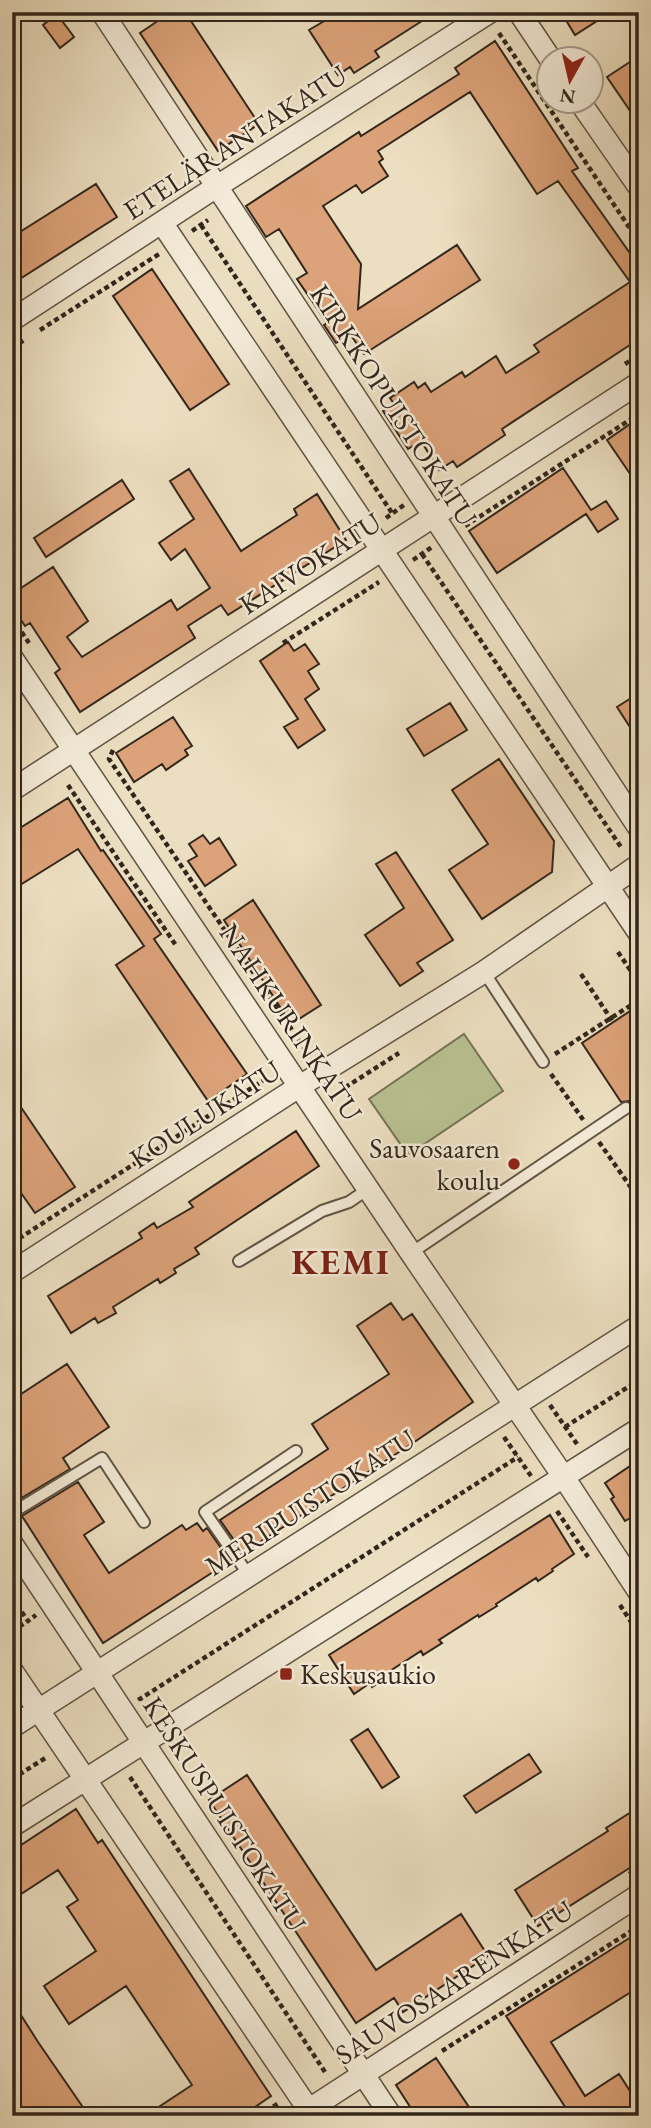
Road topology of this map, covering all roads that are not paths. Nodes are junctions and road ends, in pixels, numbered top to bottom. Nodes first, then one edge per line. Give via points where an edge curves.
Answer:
1 (102, 12) edge
2 (490, 12) edge
3 (519, 12) edge
4 (542, 46) edge
5 (590, 116) edge
6 (216, 187) junction
7 (639, 187) edge
8 (153, 228) junction
9 (12, 320) edge
10 (639, 383) edge
11 (434, 516) junction
12 (381, 550) junction
13 (12, 658) edge
14 (74, 750) junction
15 (12, 790) edge
16 (639, 828) edge
17 (639, 865) edge
18 (608, 887) junction
19 (639, 933) edge
20 (484, 972) junction
21 (543, 1062) road end
22 (300, 1086) junction
23 (626, 1108) dead end
24 (369, 1189) junction
25 (411, 1253) junction
26 (239, 1261) dead end
27 (12, 1272) edge
28 (639, 1326) edge
29 (514, 1405) junction
30 (639, 1430) edge
31 (296, 1451) dead end
32 (564, 1476) junction
33 (12, 1513) edge
34 (144, 1522) dead end
35 (12, 1544) edge
36 (248, 1574) junction
37 (639, 1592) edge
38 (12, 1671) edge
39 (97, 1671) junction
40 (38, 1710) junction
41 (12, 1727) edge
42 (144, 1741) junction
43 (87, 1780) junction
44 (12, 1826) edge
45 (639, 1895) edge
46 (363, 2073) junction
47 (307, 2114) edge
48 (391, 2116) edge

1 - 6 street, KIRKKOPUISTOKATU
2 - 6 street, ETELÄRANTAKATU
3 - 4 street
5 - 7 street
6 - 8 street, ETELÄRANTAKATU
6 - 11 street, KIRKKOPUISTOKATU
8 - 9 street, ETELÄRANTAKATU
8 - 12 street
10 - 11 street, KAIVOKATU
11 - 12 street, KAIVOKATU
11 - 16 street, KIRKKOPUISTOKATU
12 - 14 street, KAIVOKATU
12 - 18 street
13 - 14 street, NAHKURINKATU
14 - 15 street, KAIVOKATU
14 - 22 street, NAHKURINKATU
17 - 18 street, KOULUKATU
18 - 19 street
18 - 20 street, KOULUKATU
20 - 21 lane
20 - 22 street, KOULUKATU
22 - 24 street, NAHKURINKATU
22 - 27 street, KOULUKATU
23 - 25 lane
24 - 25 street, NAHKURINKATU
24 - 26 lane
25 - 29 street, NAHKURINKATU
28 - 29 street, MERIPUISTOKATU
29 - 32 street, NAHKURINKATU
29 - 36 street, MERIPUISTOKATU
30 - 32 street
31 - 36 lane via 205,1512
32 - 37 street, NAHKURINKATU
32 - 42 street
33 - 34 lane via 102,1458
35 - 39 street, KESKUSPUISTOKATU
36 - 39 street, MERIPUISTOKATU
38 - 40 street
39 - 40 street, MERIPUISTOKATU
39 - 42 street, KESKUSPUISTOKATU
40 - 41 street, MERIPUISTOKATU
40 - 43 street
42 - 43 street
42 - 46 street, KESKUSPUISTOKATU
43 - 44 street
43 - 47 street
45 - 46 street, SAUVOSAARENKATU
46 - 47 street, SAUVOSAARENKATU
46 - 48 street, KESKUSPUISTOKATU

